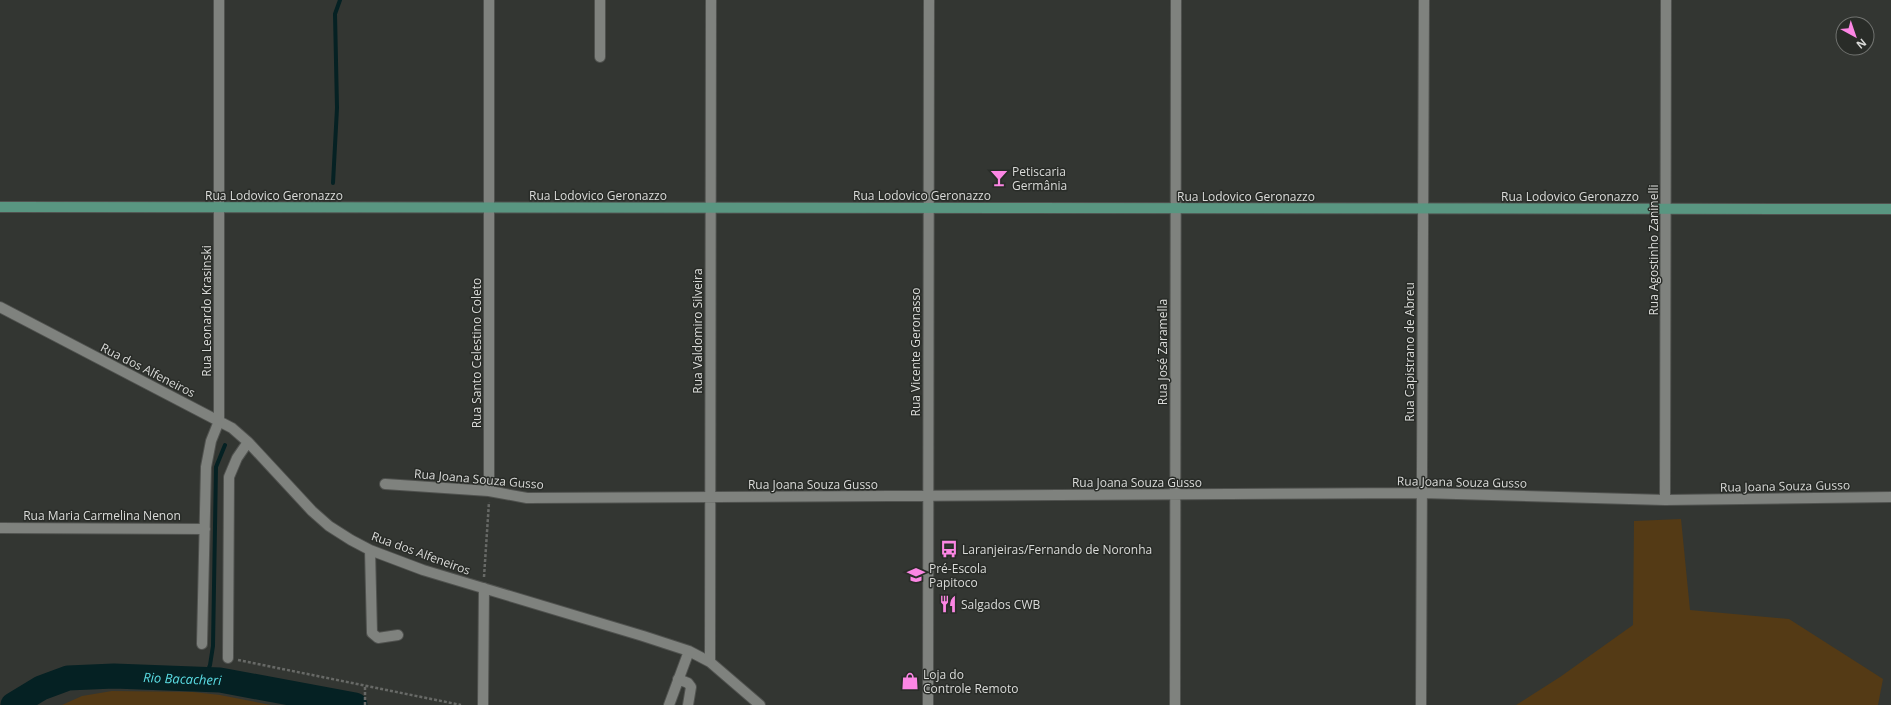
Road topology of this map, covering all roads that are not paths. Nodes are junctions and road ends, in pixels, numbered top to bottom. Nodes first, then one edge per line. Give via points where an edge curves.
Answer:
1 (219, 0) edge
2 (489, 0) edge
3 (600, 0) edge
4 (711, 0) edge
5 (928, 0) edge
6 (1176, 0) edge
7 (1424, 0) edge
8 (1666, 0) edge
9 (600, 57) dead end
10 (0, 208) edge
11 (219, 208) junction
12 (489, 208) junction
13 (710, 208) junction
14 (928, 208) junction
15 (1175, 209) junction
16 (1423, 209) junction
17 (1666, 209) junction
18 (1891, 209) edge
19 (0, 308) edge
20 (219, 421) junction
21 (248, 442) junction
22 (385, 484) dead end
23 (489, 491) junction
24 (1422, 493) junction
25 (1175, 494) junction
26 (928, 496) junction
27 (710, 497) junction
28 (1891, 498) edge
29 (1665, 500) junction
30 (0, 528) edge
31 (205, 529) junction
32 (370, 550) junction
33 (484, 588) junction
34 (398, 635) dead end
35 (202, 644) dead end
36 (688, 651) junction
37 (228, 658) road end
38 (710, 662) junction
39 (678, 680) junction
40 (483, 705) edge
41 (669, 705) edge
42 (688, 705) edge
43 (760, 705) edge
44 (928, 705) edge
45 (1175, 705) edge
46 (1421, 705) edge

1 - 11 street, Rua Leonardo Krasinski
2 - 12 street, Rua Santo Celestino Coleto
3 - 9 street
4 - 13 street, Rua Valdomiro Silveira
5 - 14 street, Rua Vicente Geronasso
6 - 15 street, Rua José Zaramella
7 - 16 street, Rua Capistrano de Abreu
8 - 17 street, Rua Agostinho Zaninelli
10 - 11 main road, Rua Lodovico Geronazzo
11 - 12 main road, Rua Lodovico Geronazzo
11 - 20 street, Rua Leonardo Krasinski
12 - 13 main road, Rua Lodovico Geronazzo
12 - 23 street, Rua Santo Celestino Coleto
13 - 14 main road, Rua Lodovico Geronazzo
13 - 27 street, Rua Valdomiro Silveira
14 - 15 main road, Rua Lodovico Geronazzo
14 - 26 street, Rua Vicente Geronasso
15 - 16 main road, Rua Lodovico Geronazzo
15 - 25 street, Rua José Zaramella
16 - 17 main road, Rua Lodovico Geronazzo
16 - 24 street, Rua Capistrano de Abreu
17 - 18 main road, Rua Lodovico Geronazzo
17 - 29 street, Rua Agostinho Zaninelli
19 - 20 street, Rua dos Alfeneiros
20 - 21 street, Rua dos Alfeneiros
20 - 31 street, Rua Leonardo Krasinski via 208,453
21 - 32 street, Rua dos Alfeneiros via 312,511 330,526
21 - 37 street via 236,458 229,477
22 - 23 street, Rua Joana Souza Gusso
23 - 27 street, Rua Joana Souza Gusso via 527,498
24 - 25 street, Rua Joana Souza Gusso
24 - 29 street, Rua Joana Souza Gusso
24 - 46 street, Rua Capistrano de Abreu
25 - 26 street, Rua Joana Souza Gusso
25 - 45 street, Rua José Zaramella
26 - 27 street, Rua Joana Souza Gusso
26 - 44 street, Rua Vicente Geronasso
27 - 38 street, Rua Valdomiro Silveira
28 - 29 street, Rua Joana Souza Gusso
30 - 31 street, Rua Maria Carmelina Nenon
31 - 35 street, Rua Leonardo Krasinski
32 - 33 street, Rua dos Alfeneiros via 423,570
32 - 34 street via 372,633 378,638
33 - 36 street, Rua dos Alfeneiros
33 - 40 street
36 - 38 street, Rua dos Alfeneiros
36 - 39 street
38 - 43 street, Rua dos Alfeneiros
39 - 41 street
39 - 42 street via 688,683 691,687

